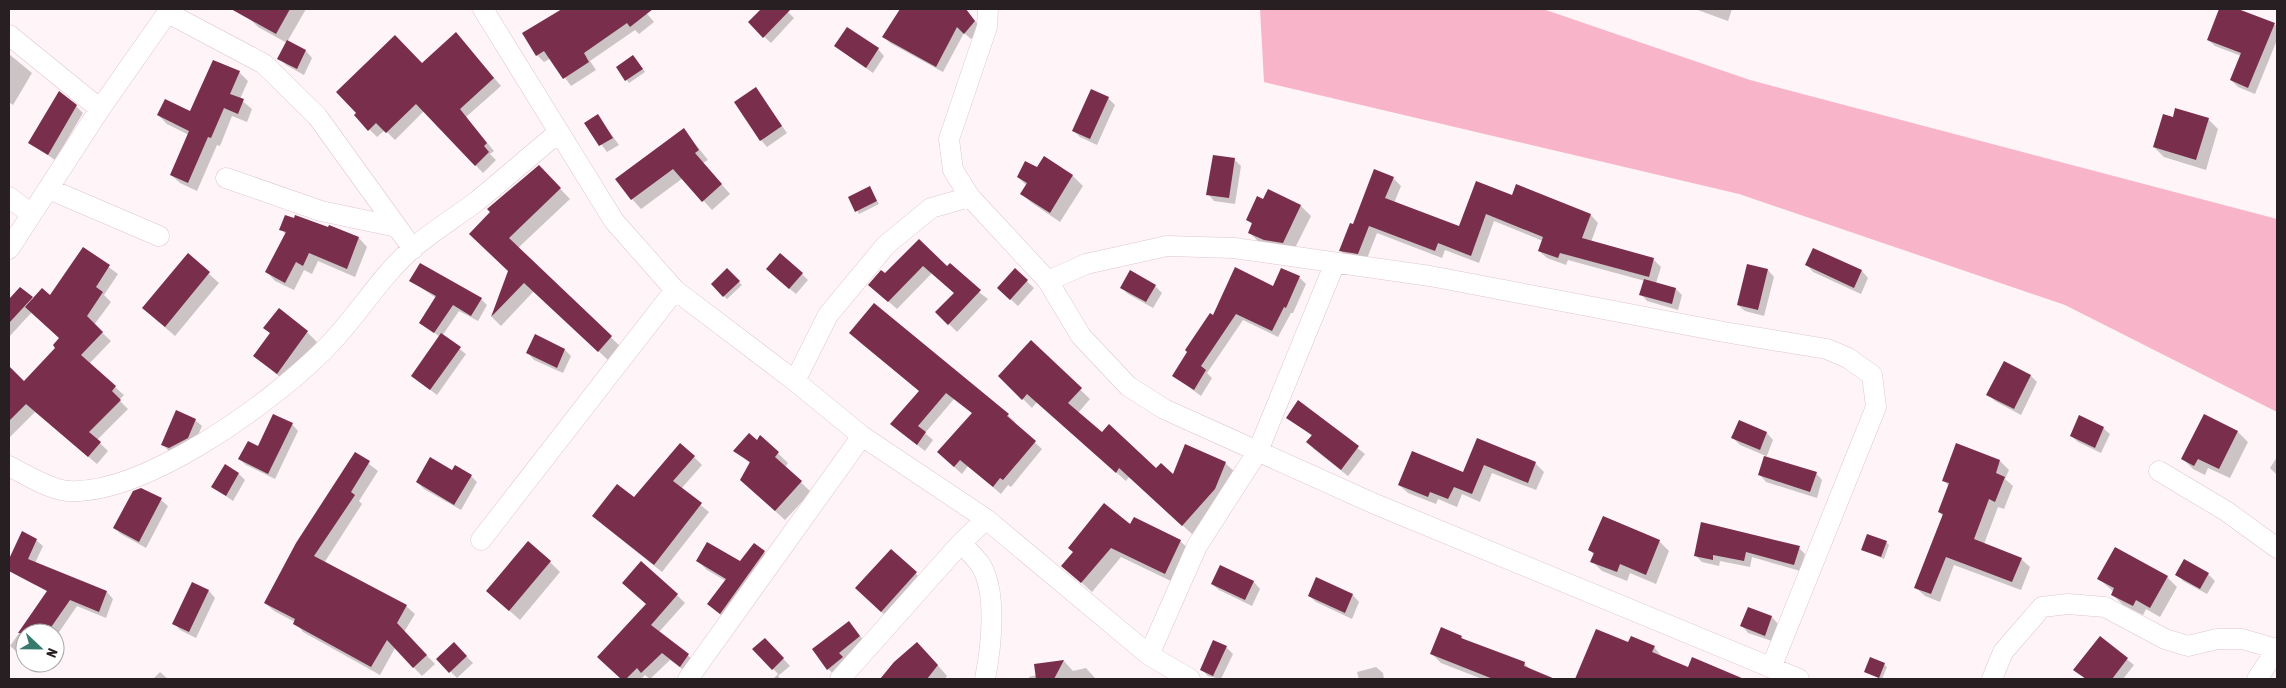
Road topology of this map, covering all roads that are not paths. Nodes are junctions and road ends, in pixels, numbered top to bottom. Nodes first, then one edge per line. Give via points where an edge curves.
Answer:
1 (483, 9) edge
2 (988, 9) edge
3 (169, 11) edge
4 (9, 36) edge
5 (100, 109) junction
6 (558, 133) junction
7 (226, 178) dead end
8 (49, 189) junction
9 (9, 197) edge
10 (970, 197) junction
11 (31, 214) junction
12 (397, 227) junction
13 (159, 236) dead end
14 (412, 248) junction
15 (9, 249) edge
16 (1335, 263) junction
17 (1048, 281) junction
18 (675, 290) junction
19 (795, 381) junction
20 (862, 436) junction
21 (1258, 451) junction
22 (9, 466) edge
23 (2159, 471) dead end
24 (986, 519) junction
25 (481, 540) dead end
26 (962, 543) junction
27 (2277, 548) edge
28 (2277, 649) edge
29 (1149, 655) junction
30 (1771, 668) junction
31 (688, 679) edge
32 (840, 679) edge
33 (985, 679) edge
34 (1190, 679) edge
35 (1799, 679) edge
36 (1992, 679) edge
37 (2257, 679) edge

1 - 6 street
2 - 10 street via 987,27 949,140 953,170
3 - 5 street
3 - 12 street via 264,64 317,116
4 - 5 street
5 - 8 street
6 - 14 street via 476,201
6 - 18 street via 614,221
7 - 12 street via 321,210
8 - 11 street
8 - 13 street
9 - 11 street
10 - 17 street
10 - 19 street via 931,208 886,245 828,315
11 - 15 street
12 - 14 street
14 - 22 street via 322,352 249,413 168,464 90,490 66,491
16 - 17 street via 1234,248 1166,246 1086,264
16 - 21 street
16 - 30 street via 1430,276 1827,349 1848,358 1872,375 1876,407
17 - 21 street via 1081,336 1128,386 1164,409
18 - 19 street
18 - 25 street
19 - 20 street
20 - 24 street
20 - 31 street
21 - 29 street via 1197,546
21 - 30 street via 1374,504
23 - 27 street
24 - 26 street
24 - 29 street
26 - 32 street
26 - 33 street via 981,565 990,590 991,621
28 - 36 street via 2242,639 2217,639 2188,646 2165,640 2105,607 2068,604 2042,607 2003,652
28 - 37 street
29 - 34 street
30 - 35 street

